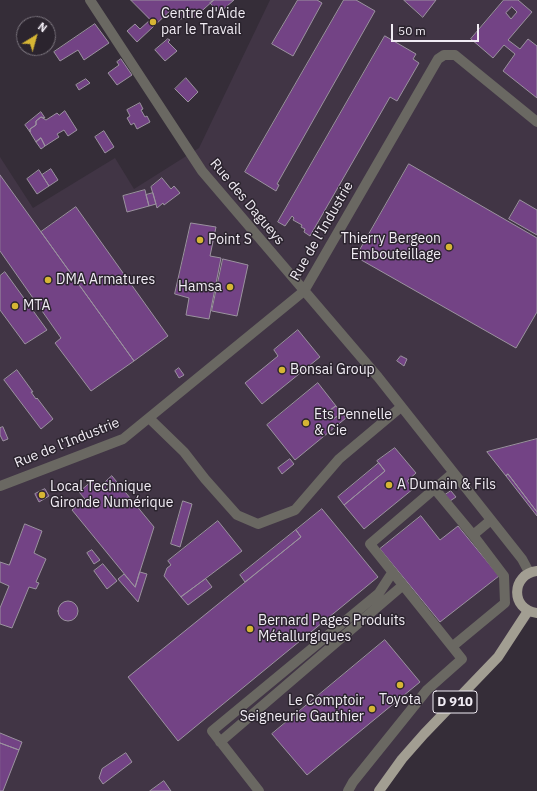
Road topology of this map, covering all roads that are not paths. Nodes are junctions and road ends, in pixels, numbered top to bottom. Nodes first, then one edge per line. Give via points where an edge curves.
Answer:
1 (90, 0) edge
2 (537, 122) edge
3 (304, 291) junction
4 (401, 406) junction
5 (148, 418) junction
6 (453, 472) junction
7 (0, 486) edge
8 (434, 488) junction
9 (491, 520) junction
10 (473, 535) junction
11 (533, 571) edge
12 (392, 573) junction
13 (402, 586) junction
14 (532, 612) edge
15 (453, 646) junction
16 (220, 742) junction
17 (259, 791) edge
18 (348, 791) edge
19 (379, 791) edge

1 - 3 street, Rue des Dagueys via 202,171
2 - 3 street, Rue de l'Industrie via 455,55 444,55 438,59
3 - 4 street, Rue des Dagueys
3 - 5 street, Rue de l'Industrie
4 - 5 street via 339,459 294,510 258,524 237,516 184,452
4 - 6 street, Rue des Dagueys
5 - 7 street, Rue de l'Industrie via 123,439
6 - 8 street
6 - 9 street, Rue des Dagueys
8 - 10 street
8 - 12 street via 370,544
9 - 10 street
9 - 11 street, Rue des Dagueys
10 - 15 street via 504,576 505,603
11 - 14 main road via 524,576 517,588 517,595 523,607
12 - 13 street
12 - 16 street via 379,593 212,731
13 - 15 street
13 - 16 street
14 - 19 main road, D 910 via 498,658 424,734
15 - 18 street via 462,658 427,690
16 - 17 street

